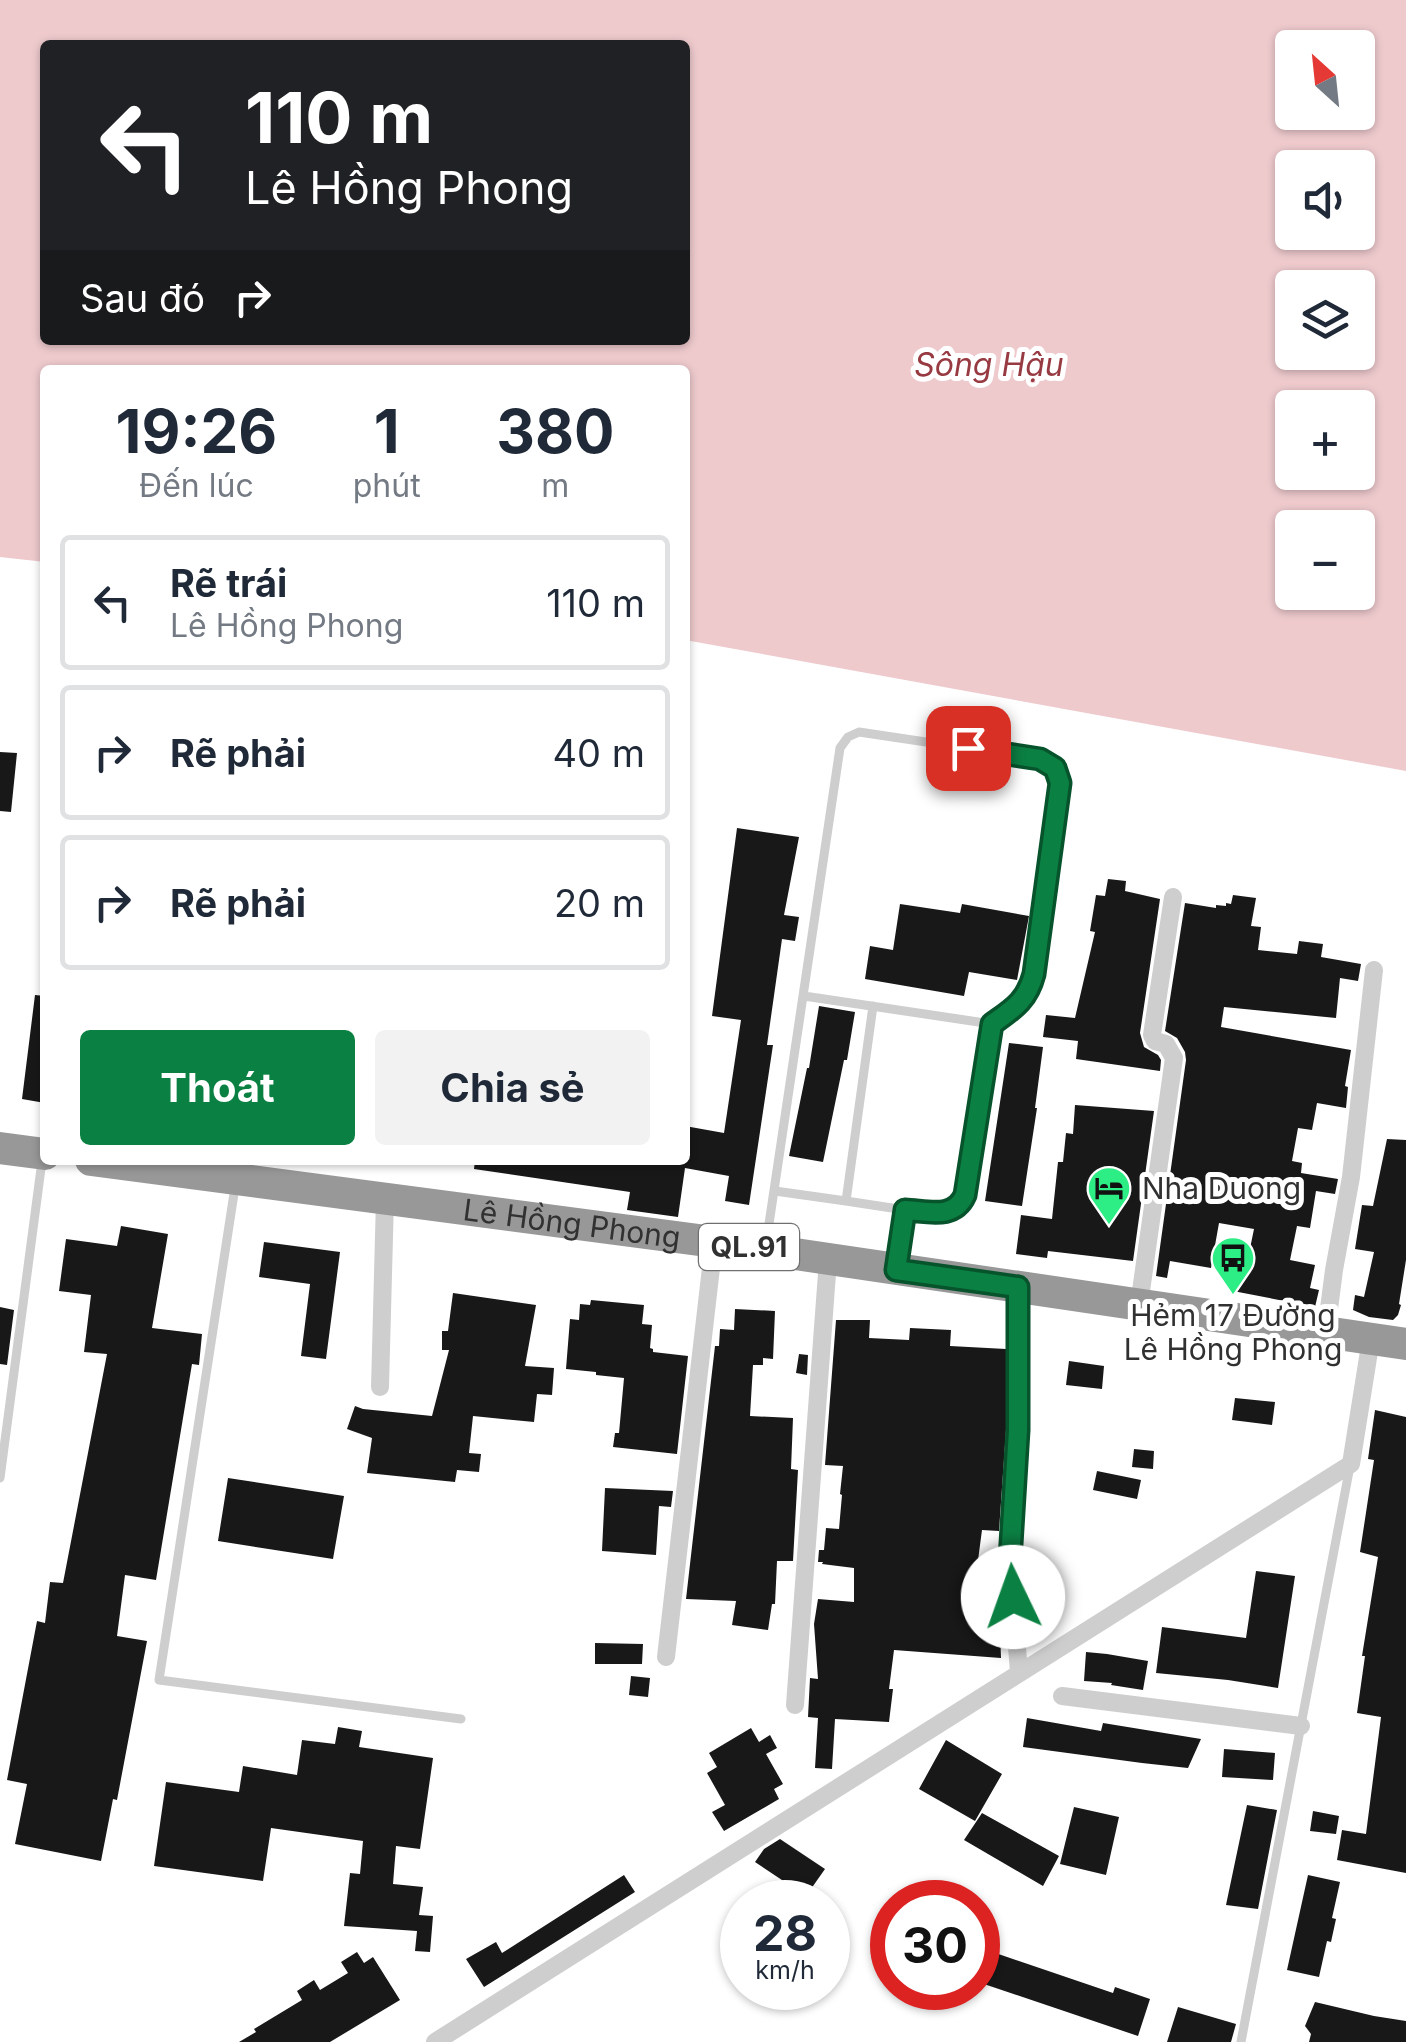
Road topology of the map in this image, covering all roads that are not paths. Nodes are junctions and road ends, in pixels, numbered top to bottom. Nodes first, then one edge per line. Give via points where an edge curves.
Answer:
1 (1173, 898) dead end
2 (1374, 970) dead end
3 (804, 996) junction
4 (873, 1006) junction
5 (992, 1024) junction
6 (0, 1148) edge
7 (40, 1153) edge
8 (43, 1165) edge
9 (129, 1165) edge
10 (236, 1179) junction
11 (774, 1191) junction
12 (385, 1199) junction
13 (846, 1202) junction
14 (905, 1210) junction
15 (714, 1242) junction
16 (766, 1250) junction
17 (828, 1260) junction
18 (896, 1270) junction
19 (1018, 1287) junction
20 (1138, 1305) junction
21 (1326, 1332) junction
22 (1371, 1339) junction
23 (1406, 1344) edge
24 (380, 1387) dead end
25 (1351, 1464) junction
26 (0, 1478) edge
27 (666, 1658) dead end
28 (1019, 1672) junction
29 (1062, 1696) dead end
30 (795, 1706) dead end
31 (462, 1719) dead end
32 (1301, 1726) junction
33 (434, 2042) edge
34 (1241, 2042) edge

1 - 20 street via 1152,1035 1174,1058
2 - 21 street
3 - 4 lane
3 - 5 lane via 840,748 848,737 859,732 1040,759 1055,768 1060,783 1034,974 1021,1002
3 - 11 lane
4 - 5 lane
4 - 13 lane
5 - 14 lane via 960,1207
6 - 7 highway
8 - 26 lane
9 - 10 highway, Lê Hồng Phong / QL.91
10 - 12 highway, Lê Hồng Phong / QL.91
10 - 31 lane via 159,1680
11 - 13 lane
11 - 16 lane
12 - 15 highway, Lê Hồng Phong / QL.91
12 - 24 street
13 - 14 lane
14 - 18 lane
15 - 16 highway, Lê Hồng Phong / QL.91
15 - 27 street
16 - 17 highway, Lê Hồng Phong / QL.91
17 - 18 highway, Lê Hồng Phong / QL.91
17 - 30 street
18 - 19 highway, Lê Hồng Phong / QL.91
19 - 20 highway, Lê Hồng Phong / QL.91
19 - 28 street via 1010,1560
20 - 21 highway, Lê Hồng Phong / QL.91
21 - 22 highway, Lê Hồng Phong / QL.91
22 - 23 highway, Lê Hồng Phong / QL.91
22 - 25 street
25 - 28 street
25 - 32 lane
28 - 33 street
29 - 32 street
32 - 34 lane

